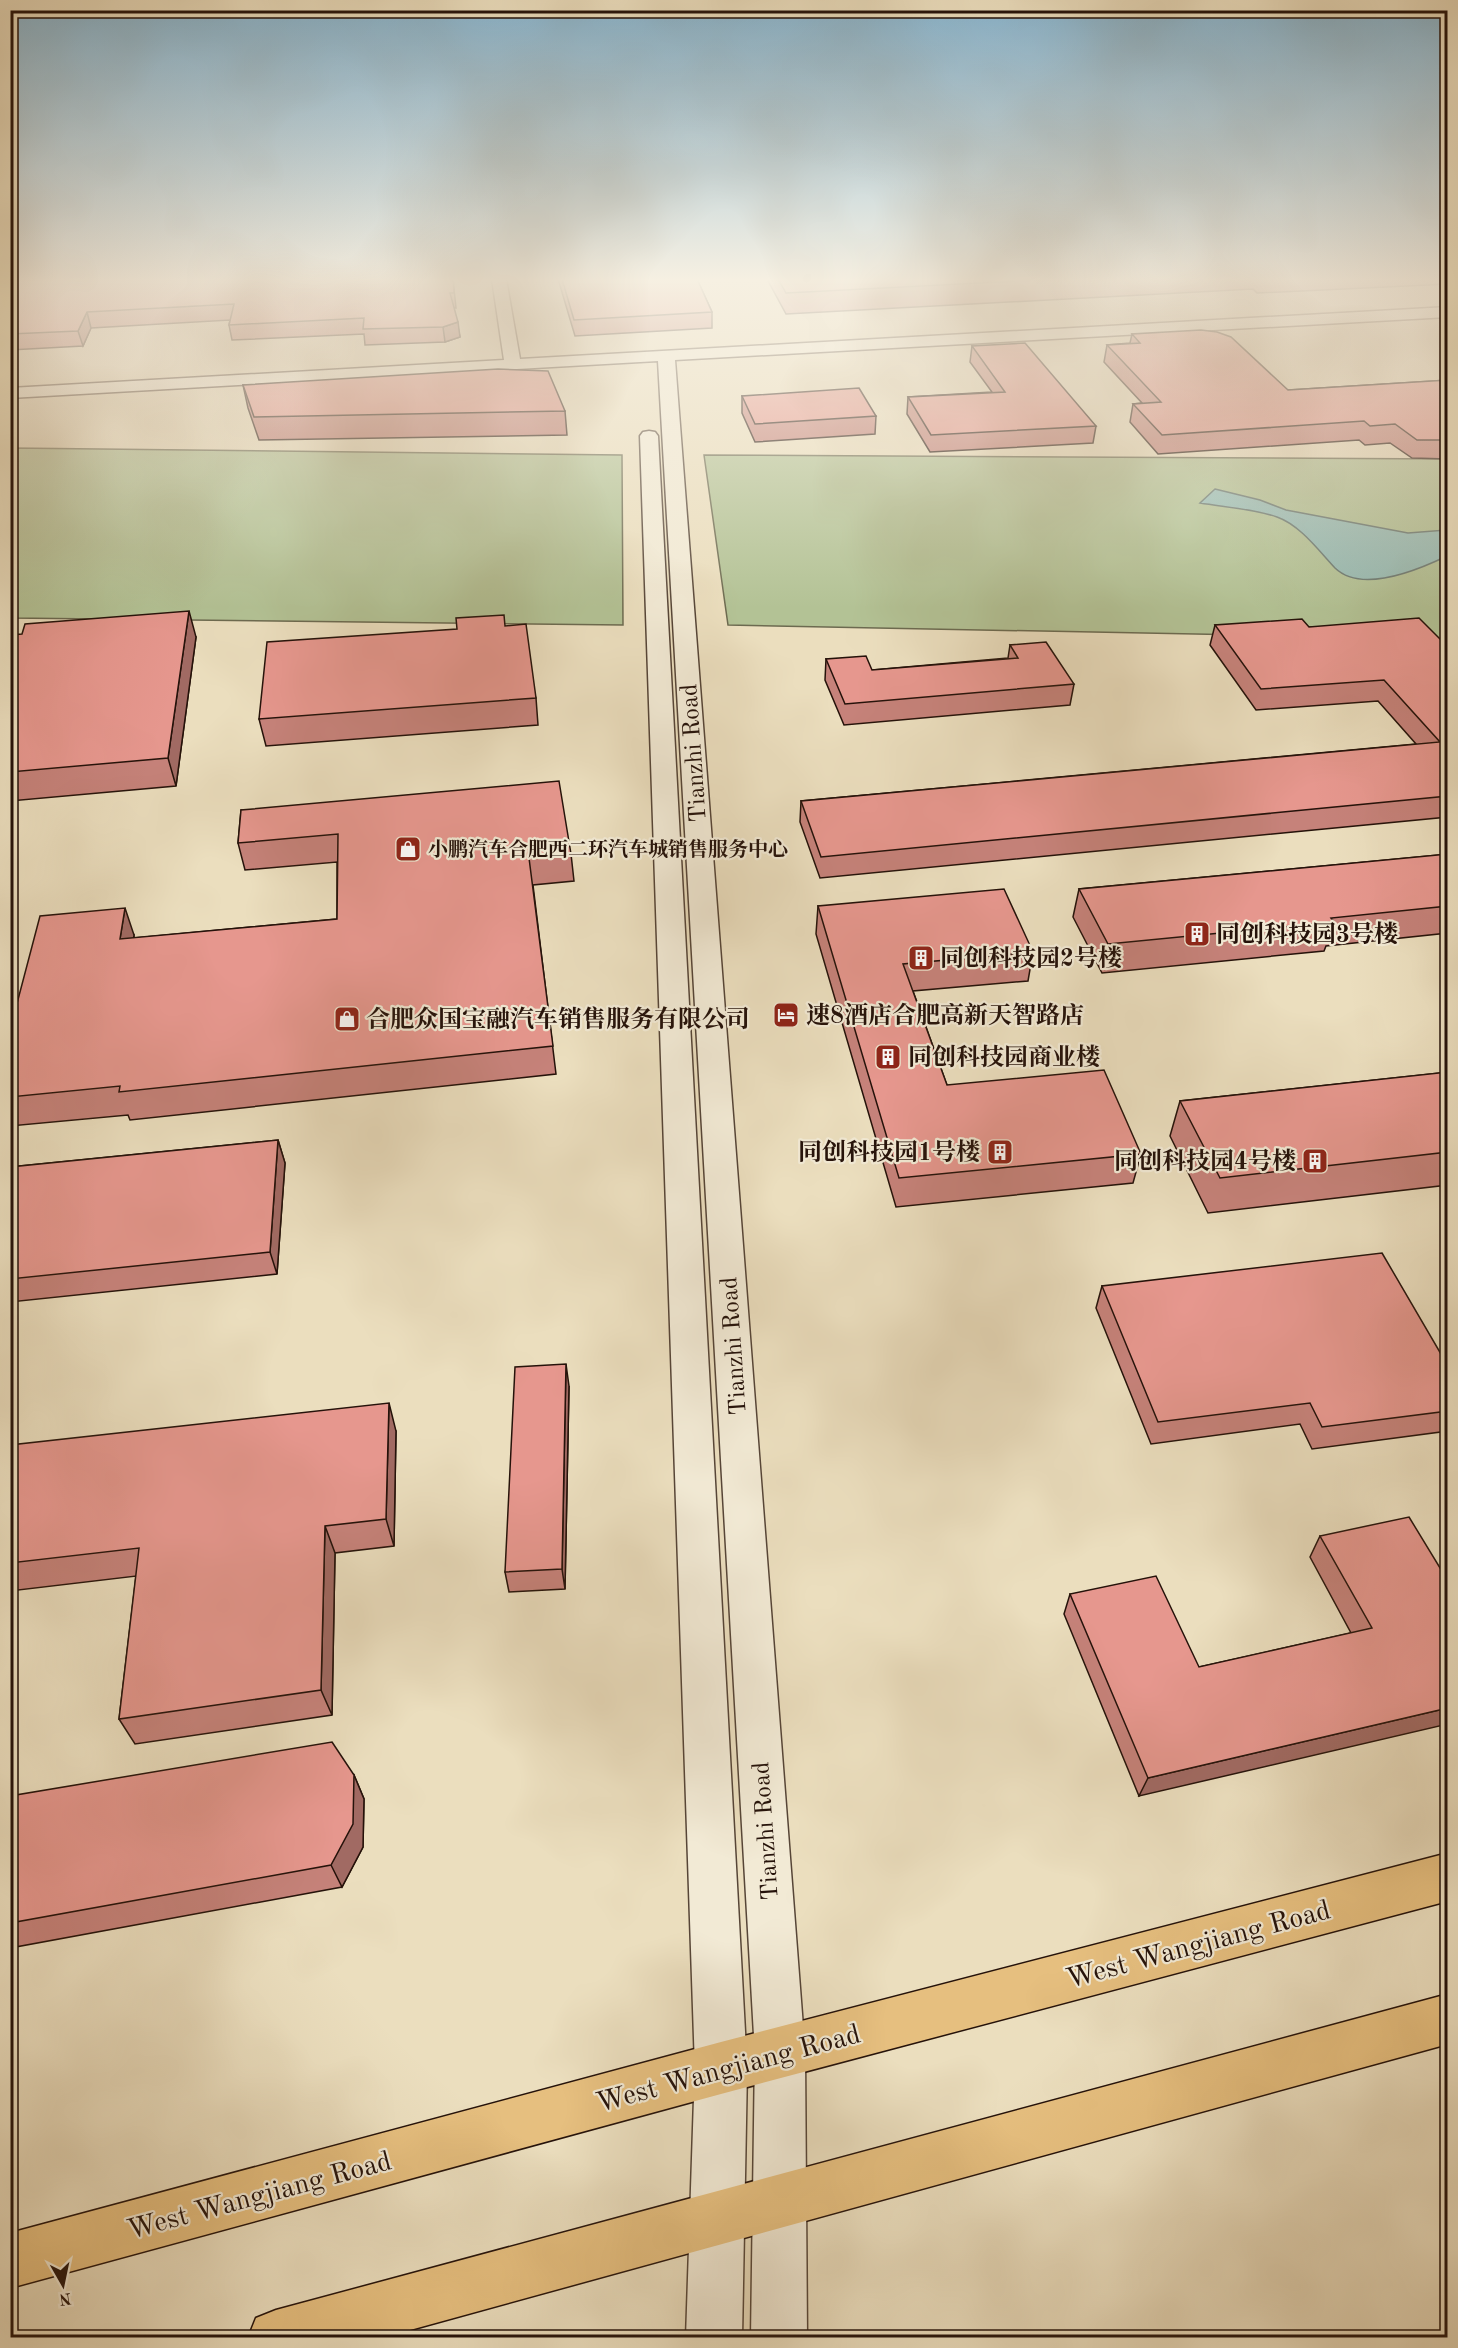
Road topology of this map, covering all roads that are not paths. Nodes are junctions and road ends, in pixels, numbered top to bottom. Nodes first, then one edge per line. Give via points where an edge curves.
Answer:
1 (87, 389) edge
2 (657, 389) edge
3 (658, 389) edge
4 (10, 393) edge
5 (1448, 1877) edge
6 (1448, 2019) edge
7 (780, 2053) junction
8 (721, 2068) junction
9 (779, 2202) junction
10 (717, 2218) junction
11 (10, 2261) edge
12 (276, 2337) edge
13 (714, 2337) edge
14 (778, 2337) edge

1 - 4 street
2 - 8 street, Tianzhi Road
3 - 7 street, Tianzhi Road
5 - 7 main road, West Wangjiang Road
6 - 9 main road
7 - 8 main road, West Wangjiang Road
7 - 9 street, Tianzhi Road
8 - 10 street, Tianzhi Road
8 - 11 main road, West Wangjiang Road
9 - 10 main road
9 - 14 street, Tianzhi Road
10 - 12 main road
10 - 13 street, Tianzhi Road

